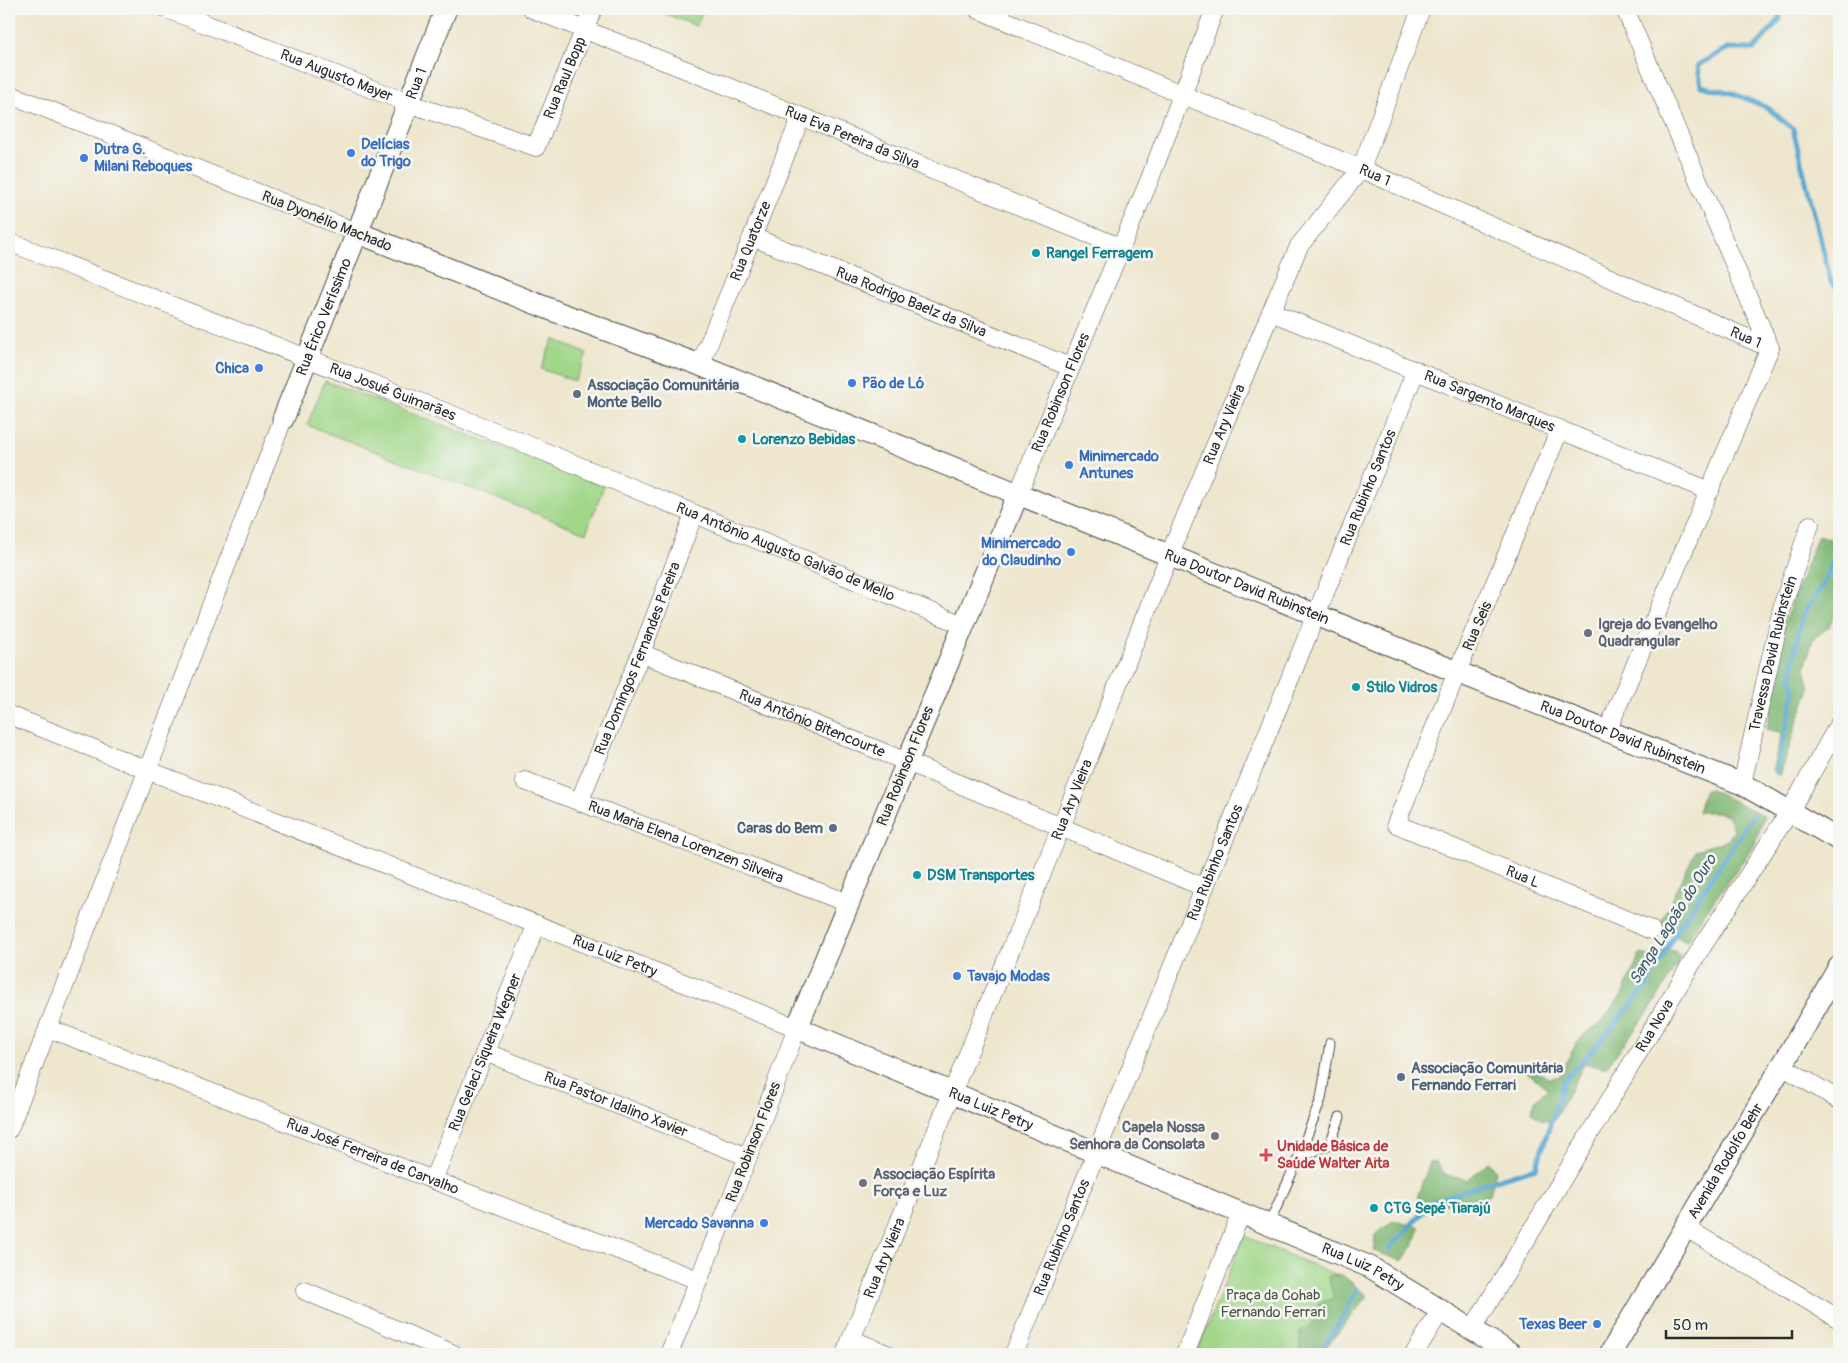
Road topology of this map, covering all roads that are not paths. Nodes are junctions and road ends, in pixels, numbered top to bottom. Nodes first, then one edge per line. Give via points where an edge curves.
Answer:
1 (167, 9) edge
2 (446, 9) edge
3 (532, 9) edge
4 (593, 9) edge
5 (977, 9) edge
6 (1215, 9) edge
7 (1421, 9) edge
8 (1625, 9) edge
9 (1008, 15) edge
10 (584, 30) junction
11 (9, 94) edge
12 (1182, 95) junction
13 (408, 103) junction
14 (801, 117) junction
15 (536, 147) joint
16 (386, 158) joint
17 (1361, 170) junction
18 (356, 232) junction
19 (754, 237) junction
20 (9, 242) edge
21 (1120, 247) junction
22 (1271, 312) junction
23 (647, 345) joint
24 (1770, 348) junction
25 (307, 358) junction
26 (700, 365) junction
27 (1070, 368) junction
28 (1416, 370) junction
29 (283, 419) joint
30 (1560, 429) junction
31 (609, 478) joint
32 (1710, 491) junction
33 (1018, 494) junction
34 (694, 514) junction
35 (1810, 525) dead end
36 (1169, 556) junction
37 (1316, 614) junction
38 (963, 625) junction
39 (641, 653) junction
40 (1457, 672) junction
41 (9, 715) edge
42 (1839, 724) edge
43 (1607, 731) junction
44 (907, 762) junction
45 (148, 769) junction
46 (526, 781) dead end
47 (1742, 784) junction
48 (579, 802) junction
49 (1790, 810) junction
50 (1396, 824) joint
51 (1061, 827) junction
52 (1839, 840) edge
53 (1203, 887) junction
54 (848, 903) junction
55 (537, 924) junction
56 (1651, 930) dead end
57 (1839, 966) edge
58 (48, 1028) junction
59 (797, 1028) junction
60 (1330, 1043) dead end
61 (484, 1052) junction
62 (1782, 1066) junction
63 (952, 1092) junction
64 (1839, 1100) edge
65 (1340, 1117) dead end
66 (9, 1130) edge
67 (1095, 1152) junction
68 (748, 1158) junction
69 (1298, 1159) junction
70 (433, 1180) junction
71 (1241, 1213) junction
72 (1269, 1225) junction
73 (1686, 1228) junction
74 (698, 1280) junction
75 (305, 1291) dead end
76 (1441, 1310) junction
77 (1839, 1319) edge
78 (1472, 1330) junction
79 (848, 1347) edge
80 (454, 1354) edge
81 (669, 1354) edge
82 (887, 1354) edge
83 (1014, 1354) edge
84 (1185, 1354) edge
85 (1414, 1354) edge
86 (1512, 1354) edge
87 (1610, 1354) edge

1 - 13 street, Rua Augusto Mayer
2 - 13 street, Rua 1
3 - 10 street, Rua Eva Pereira da Silva
4 - 10 street, Rua Raul Bopp
5 - 9 street, Rua 1
6 - 12 street, Rua Robinson Flores
7 - 17 street, Rua Ary Vieira
8 - 24 street
9 - 12 street, Rua 1
10 - 14 street, Rua Eva Pereira da Silva
10 - 15 street, Rua Raul Bopp
11 - 18 street, Rua Dyonélio Machado
12 - 17 street, Rua 1
12 - 21 street, Rua Robinson Flores
13 - 15 street, Rua Augusto Mayer
13 - 16 street, Rua 1
14 - 19 street, Rua Quatorze
14 - 21 street, Rua Eva Pereira da Silva
16 - 18 street, Rua Érico Veríssimo
17 - 22 street, Rua Ary Vieira via 1299,246
17 - 24 street, Rua 1
18 - 23 street, Rua Dyonélio Machado
18 - 25 street, Rua Érico Veríssimo
19 - 26 street, Rua Quatorze
19 - 27 street, Rua Rodrigo Baelz da Silva
20 - 25 street, Rua Josué Guimarães
21 - 27 street, Rua Robinson Flores
22 - 28 street, Rua Sargento Marques
22 - 36 street, Rua Ary Vieira
23 - 26 street, Rua Doutor David Rubinstein
24 - 32 street
25 - 29 street, Rua Érico Veríssimo
25 - 31 street, Rua Josué Guimarães
26 - 33 street, Rua Doutor David Rubinstein
27 - 33 street, Rua Robinson Flores
28 - 30 street, Rua Sargento Marques
28 - 37 street, Rua Rubinho Santos
29 - 45 street
30 - 32 street, Rua Sargento Marques
30 - 40 street, Rua Seis
31 - 34 street, Rua Antônio Augusto Galvão de Mello
32 - 43 street
33 - 36 street, Rua Doutor David Rubinstein
33 - 38 street, Rua Robinson Flores
34 - 38 street, Rua Antônio Augusto Galvão de Mello
34 - 39 street, Rua Domingos Fernandes Pereira
35 - 47 street, Travessa David Rubinstein via 1783,604
36 - 37 street, Rua Doutor David Rubinstein
36 - 51 street, Rua Ary Vieira
37 - 40 street, Rua Doutor David Rubinstein
37 - 53 street, Rua Rubinho Santos
38 - 44 street, Rua Robinson Flores
39 - 44 street, Rua Antônio Bitencourte
39 - 48 street, Rua Domingos Fernandes Pereira
40 - 43 street, Rua Doutor David Rubinstein
40 - 50 street, Rua Seis
41 - 45 street, Rua Luiz Petry
42 - 49 street, Rua Nova
43 - 47 street, Rua Doutor David Rubinstein
44 - 51 street, Rua Antônio Bitencourte
44 - 54 street, Rua Robinson Flores
45 - 55 street, Rua Luiz Petry
45 - 58 street
46 - 48 street, Rua Maria Elena Lorenzen Silveira
47 - 49 street, Rua Doutor David Rubinstein
48 - 54 street, Rua Maria Elena Lorenzen Silveira
49 - 52 street, Rua Doutor David Rubinstein
49 - 78 street, Rua Nova via 1693,962
50 - 56 street, Rua L
51 - 53 street, Rua Antônio Bitencourte
51 - 63 street, Rua Ary Vieira
53 - 67 street, Rua Rubinho Santos
54 - 59 street, Rua Robinson Flores
55 - 59 street, Rua Luiz Petry
55 - 61 street, Rua Gelaci Siqueira Wegner
57 - 62 street, Avenida Rodolfo Behr
58 - 66 street
58 - 70 street, Rua José Ferreira de Carvalho
59 - 63 street, Rua Luiz Petry
59 - 68 street, Rua Robinson Flores
60 - 69 lane via 1321,1099
61 - 68 street, Rua Pastor Idalino Xavier
61 - 70 street, Rua Gelaci Siqueira Wegner
62 - 64 street
62 - 73 street, Avenida Rodolfo Behr
63 - 67 street, Rua Luiz Petry
63 - 79 street, Rua Ary Vieira
65 - 69 lane via 1330,1144
67 - 71 street, Rua Luiz Petry
67 - 83 street, Rua Rubinho Santos
68 - 74 street, Rua Robinson Flores
69 - 72 lane
70 - 74 street, Rua José Ferreira de Carvalho
71 - 72 street, Rua Luiz Petry
71 - 84 street
72 - 76 street, Rua Luiz Petry via 1370,1267
73 - 77 street
73 - 87 street, Avenida Rodolfo Behr
74 - 81 street, Rua Robinson Flores
75 - 80 street
76 - 78 street, Rua Luiz Petry
76 - 85 street
78 - 86 street, Rua Luiz Petry
79 - 82 street

